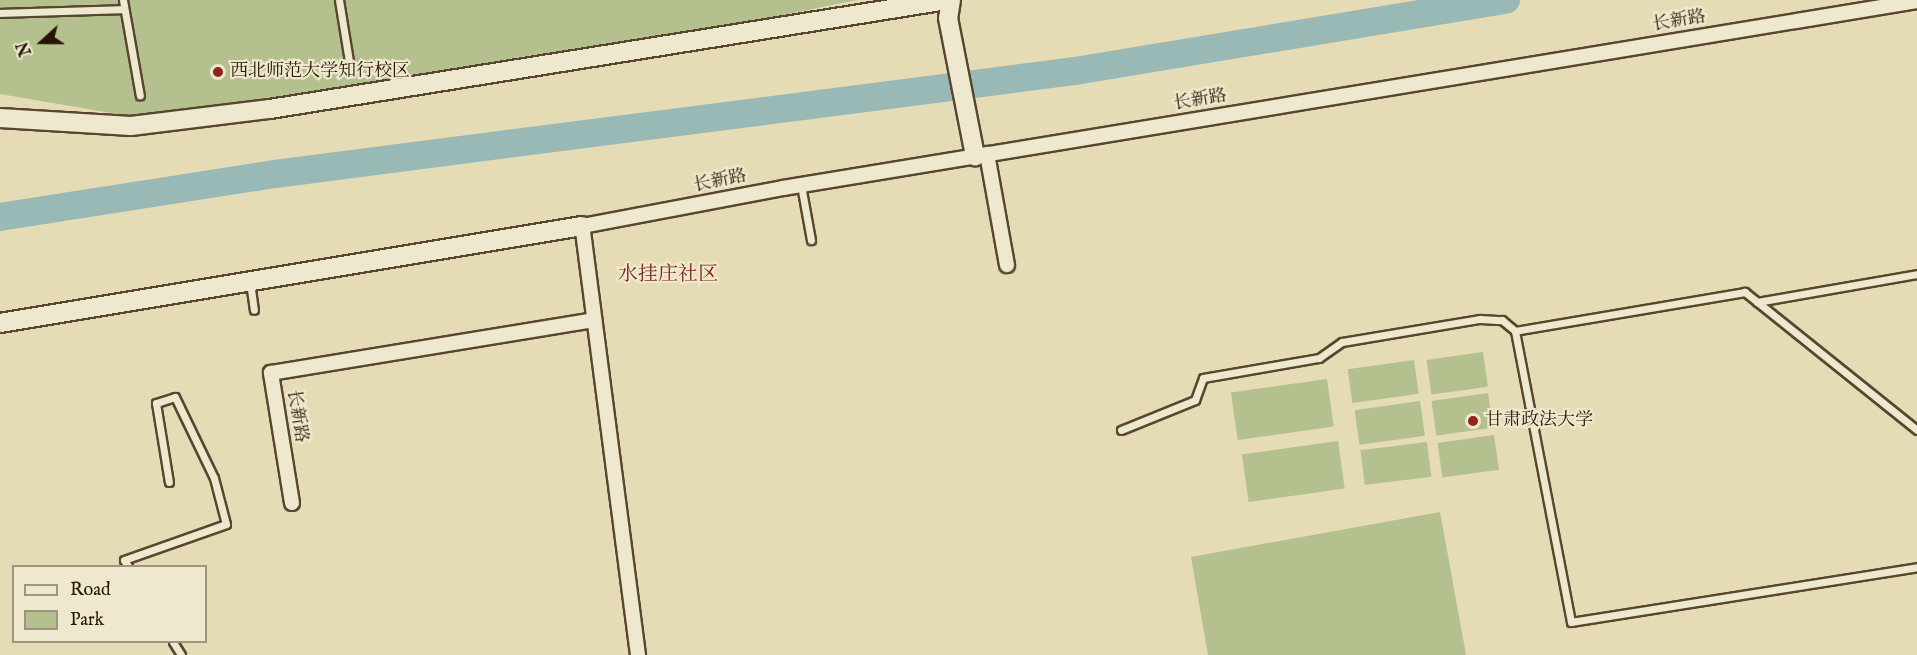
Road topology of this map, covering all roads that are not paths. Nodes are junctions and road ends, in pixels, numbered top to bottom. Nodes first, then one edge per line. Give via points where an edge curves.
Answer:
1 (123, 0) edge
2 (339, 0) edge
3 (949, 0) edge
4 (1917, 1) edge
5 (124, 9) junction
6 (0, 13) edge
7 (350, 67) dead end
8 (140, 96) dead end
9 (0, 118) edge
10 (981, 155) junction
11 (801, 185) junction
12 (582, 226) junction
13 (812, 240) dead end
14 (1007, 265) dead end
15 (1917, 274) edge
16 (250, 282) junction
17 (1757, 302) junction
18 (254, 310) dead end
19 (593, 320) junction
20 (0, 323) edge
21 (1515, 331) junction
22 (1121, 430) dead end
23 (1917, 430) edge
24 (169, 482) dead end
25 (292, 503) dead end
26 (127, 565) edge
27 (1917, 567) edge
28 (638, 655) edge

1 - 5 lane
2 - 7 lane
3 - 9 street via 258,110 132,126
3 - 10 street via 948,18 964,102
4 - 10 street, 长新路
5 - 6 lane
5 - 8 lane
10 - 11 street, 长新路
10 - 14 street
11 - 12 street, 长新路
11 - 13 lane
12 - 16 street
12 - 19 street
15 - 17 lane
16 - 18 lane
16 - 20 street
17 - 21 lane via 1745,292
17 - 23 lane
19 - 25 street, 长新路 via 271,374
19 - 28 street
21 - 22 lane via 1502,320 1480,319 1342,342 1319,358 1203,378 1195,400
21 - 27 lane via 1571,622
24 - 26 lane via 156,403 175,397 213,478 226,524 124,560

